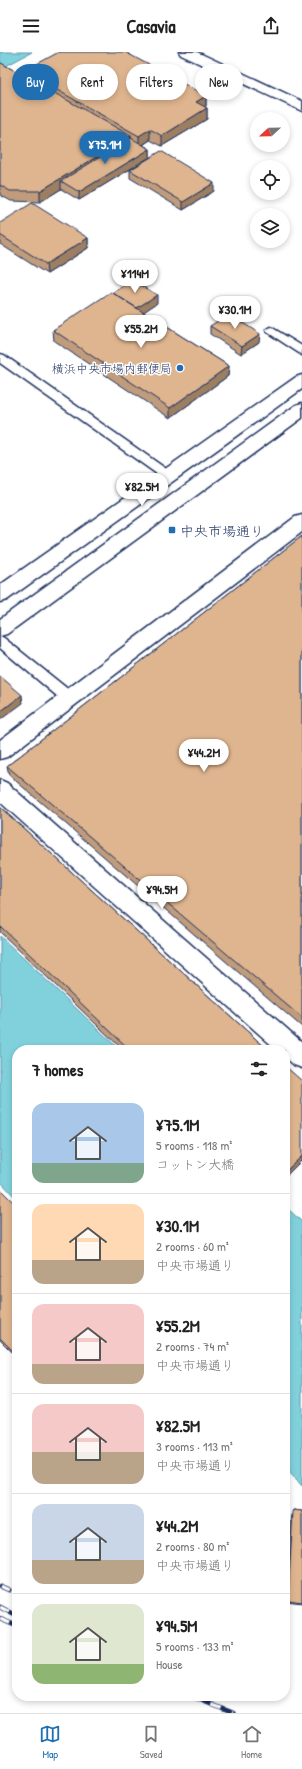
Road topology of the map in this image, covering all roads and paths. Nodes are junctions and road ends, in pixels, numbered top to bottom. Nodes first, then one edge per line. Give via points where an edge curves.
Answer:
1 (186, 52) edge
2 (302, 107) edge
3 (271, 330) dead end
4 (302, 351) edge
5 (0, 358) edge
6 (302, 381) edge
7 (302, 409) edge
8 (168, 476) junction
9 (302, 522) edge
10 (0, 595) edge
11 (0, 629) edge
12 (0, 641) edge
13 (69, 698) junction
14 (0, 751) edge
15 (0, 789) edge
16 (290, 1045) edge
17 (290, 1045) edge
18 (302, 1056) edge

1 - 2 street
3 - 4 lane
5 - 8 lane
6 - 8 street
7 - 11 street
8 - 10 street
9 - 13 street
12 - 13 lane
13 - 14 street
15 - 17 street
16 - 18 street

